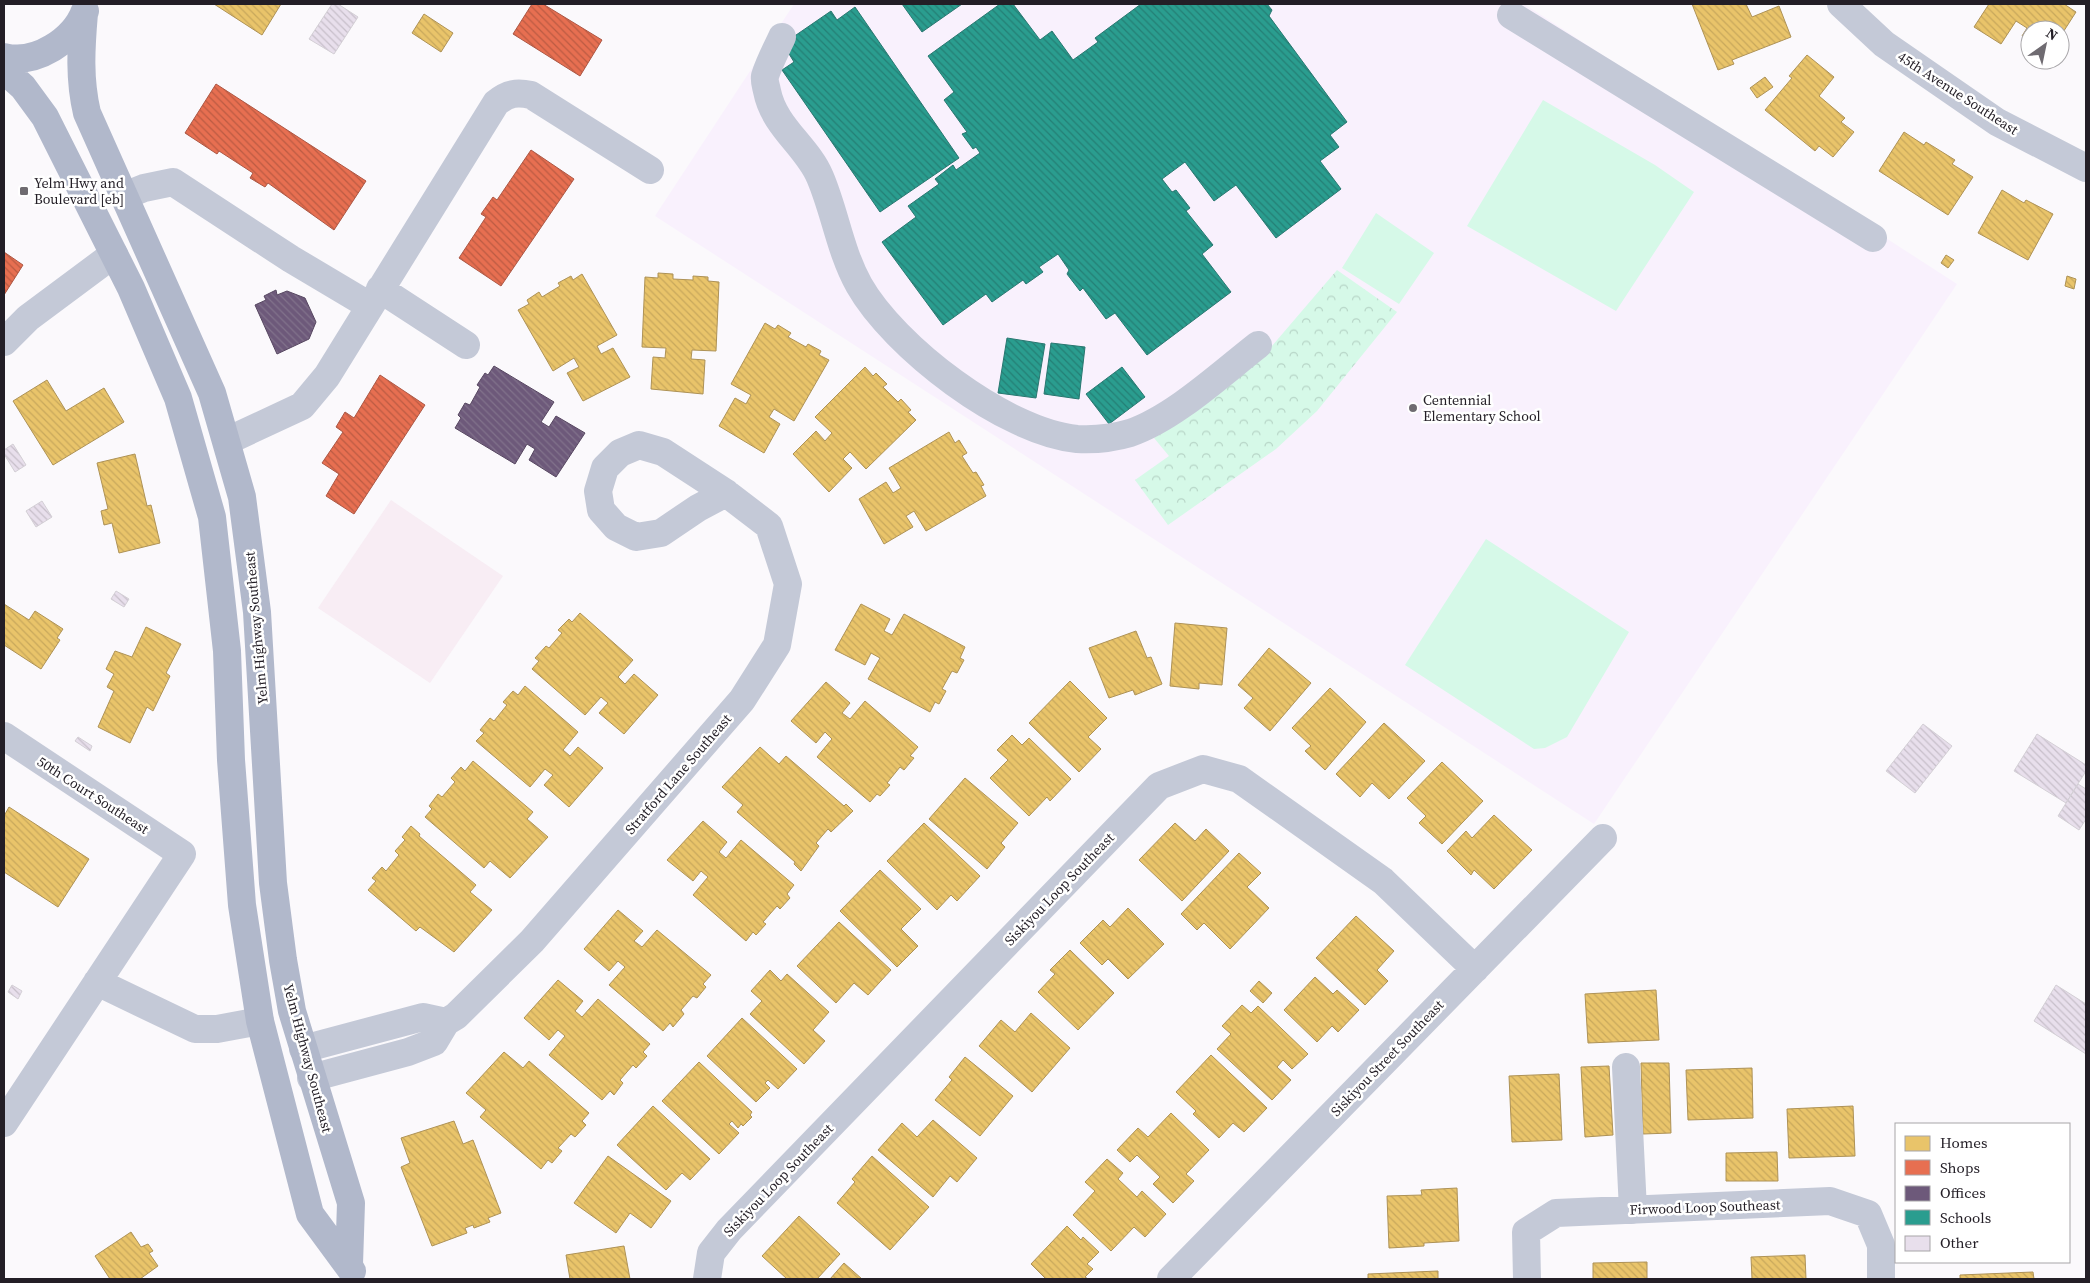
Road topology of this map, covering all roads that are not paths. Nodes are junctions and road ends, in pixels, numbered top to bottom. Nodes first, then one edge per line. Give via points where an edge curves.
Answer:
1 (1841, 4) edge
2 (86, 9) edge
3 (1511, 15) dead end
4 (782, 38) dead end
5 (4, 57) edge
6 (4, 70) edge
7 (2086, 168) edge
8 (650, 170) dead end
9 (124, 196) junction
10 (1873, 238) dead end
11 (114, 254) junction
12 (375, 298) junction
13 (4, 342) edge
14 (466, 345) dead end
15 (1258, 345) dead end
16 (227, 441) junction
17 (726, 493) dead end
18 (4, 736) edge
19 (1603, 838) dead end
20 (1475, 968) junction
21 (97, 982) junction
22 (260, 1021) junction
23 (446, 1022) junction
24 (303, 1049) junction
25 (1626, 1066) dead end
26 (311, 1078) junction
27 (4, 1123) edge
28 (1633, 1210) junction
29 (352, 1271) edge
30 (707, 1279) edge
31 (1171, 1279) edge
32 (1527, 1279) edge
33 (1881, 1279) edge

1 - 7 street, 45th Avenue Southeast via 1884,44 1997,122
2 - 5 main road via 68,36 50,49 30,57
2 - 9 main road, Yelm Highway Southeast via 80,61 81,87 87,113
3 - 10 street
4 - 15 street via 765,78 770,107 820,176 843,249 859,284 878,314 953,383 1037,429 1076,439 1104,439 1130,433 1154,422
6 - 11 main road, Yelm Highway Southeast via 38,104
8 - 12 street via 531,95 518,92 505,96 496,102
9 - 12 street via 173,182 291,259
9 - 16 main road, Yelm Highway Southeast via 212,393
11 - 13 street via 28,318
11 - 22 main road, Yelm Highway Southeast via 178,398 212,517 226,651 242,904
12 - 14 street
12 - 16 street via 327,376 302,406
16 - 24 main road, Yelm Highway Southeast via 242,497 251,556 273,883 290,1003
17 - 23 street, Stratford Lane Southeast via 769,526 772,534 788,584 778,645 742,700 532,941
18 - 21 street, 50th Court Southeast via 182,854
19 - 20 street, Siskiyou Street Southeast
20 - 30 street, Siskiyou Loop Southeast via 1383,881 1239,779 1203,769 1159,786 729,1230 711,1253
20 - 31 street, Siskiyou Street Southeast
21 - 22 street via 195,1029 217,1030
21 - 27 street
22 - 29 main road, Yelm Highway Southeast via 310,1214
23 - 24 street via 424,1017
23 - 26 street, Stratford Lane Southeast via 434,1042
24 - 26 main road, Yelm Highway Southeast
25 - 28 street
26 - 29 main road, Yelm Highway Southeast via 350,1203
28 - 32 street, Firwood Loop Southeast via 1556,1213 1526,1232
28 - 33 street, Firwood Loop Southeast via 1830,1202 1868,1214 1881,1245

